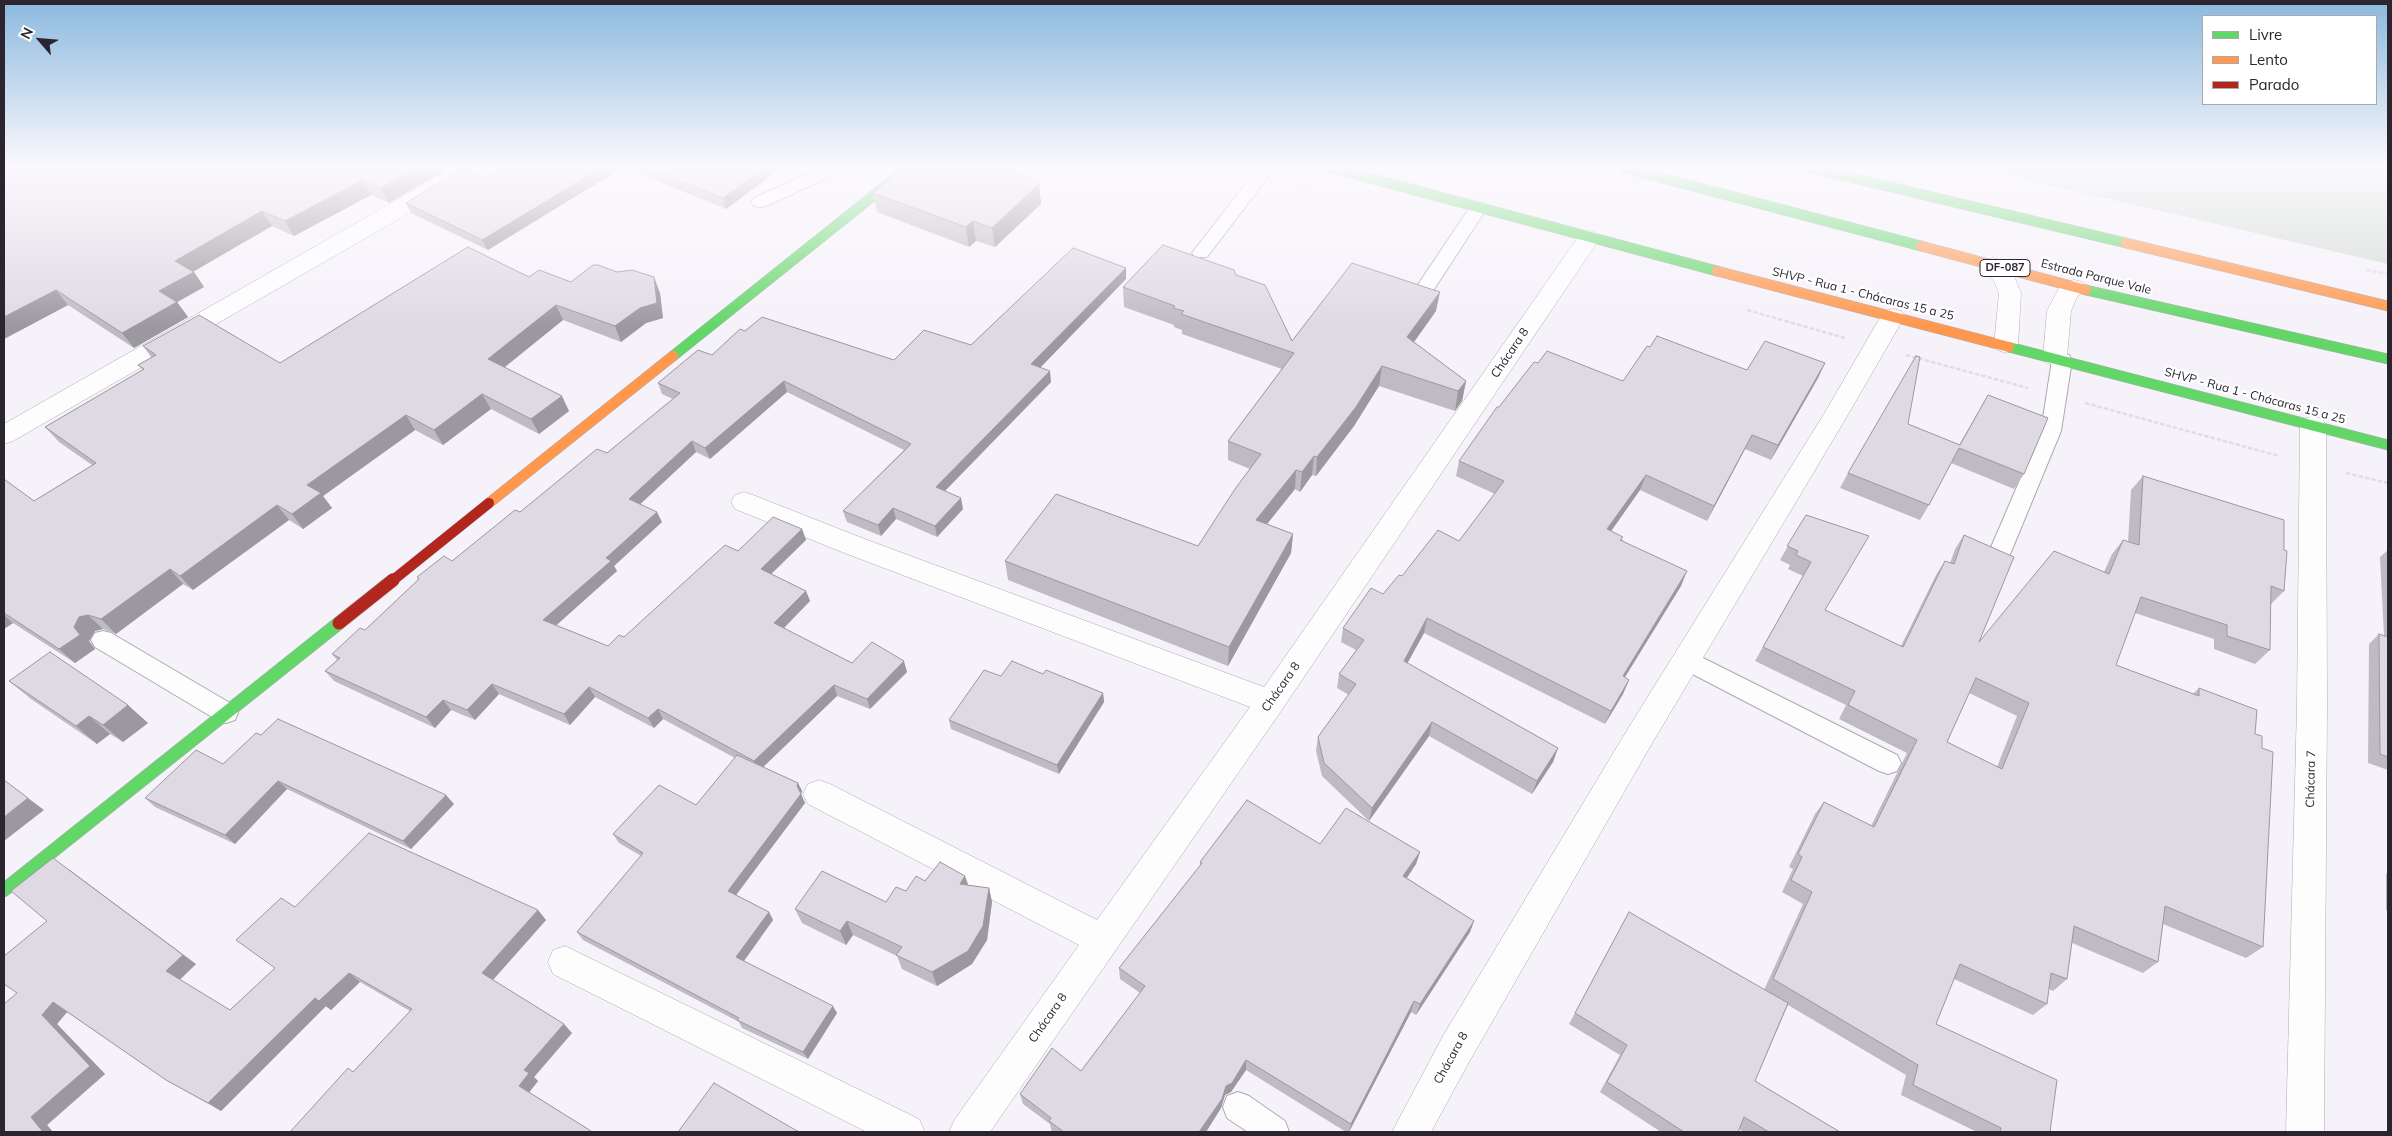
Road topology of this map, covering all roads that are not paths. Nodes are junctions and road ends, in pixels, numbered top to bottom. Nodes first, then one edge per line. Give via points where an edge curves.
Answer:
1 (378, 221) edge
2 (842, 221) edge
3 (1226, 221) edge
4 (1469, 221) edge
5 (1526, 221) edge
6 (1826, 221) edge
7 (2033, 221) edge
8 (1589, 238) junction
9 (1201, 253) dead end
10 (1993, 265) junction
11 (2074, 287) junction
12 (1420, 296) edge
13 (2388, 306) edge
14 (1893, 316) junction
15 (2006, 345) junction
16 (2058, 358) junction
17 (2388, 359) edge
18 (2313, 425) junction
19 (4, 435) edge
20 (2388, 445) edge
21 (744, 502) dead end
22 (2000, 552) edge
23 (103, 640) dead end
24 (1687, 660) junction
25 (1270, 702) junction
26 (226, 712) junction
27 (1888, 763) dead end
28 (819, 794) dead end
29 (4, 890) edge
30 (1103, 940) junction
31 (565, 962) dead end
32 (1238, 1107) dead end
33 (906, 1132) edge
34 (968, 1132) edge
35 (1274, 1132) edge
36 (1410, 1132) edge
37 (2304, 1132) edge

1 - 19 street
2 - 26 street
3 - 9 lane
4 - 12 lane
5 - 8 street, SHVP - Rua 1 - Chácaras 15 a 25
6 - 10 street, Estrada Parque Vale / DF-087
7 - 13 street
8 - 14 street, SHVP - Rua 1 - Chácaras 15 a 25
8 - 25 street, Chácara 8
10 - 11 street, Estrada Parque Vale / DF-087
10 - 15 street via 2005,279 2010,293
11 - 16 street via 2059,311
11 - 17 street, Estrada Parque Vale / DF-087
14 - 15 street, SHVP - Rua 1 - Chácaras 15 a 25
14 - 24 street, Chácara 8
15 - 16 street, SHVP - Rua 1 - Chácaras 15 a 25
16 - 18 street, SHVP - Rua 1 - Chácaras 15 a 25
16 - 22 lane via 2051,431
18 - 20 street, SHVP - Rua 1 - Chácaras 15 a 25
18 - 37 street, Chácara 7 via 2312,705
21 - 25 street via 852,546
23 - 26 lane
24 - 27 lane
24 - 36 street, Chácara 8
25 - 30 street, Chácara 8
26 - 29 street
28 - 30 street
30 - 34 street, Chácara 8
31 - 33 street
32 - 35 lane

